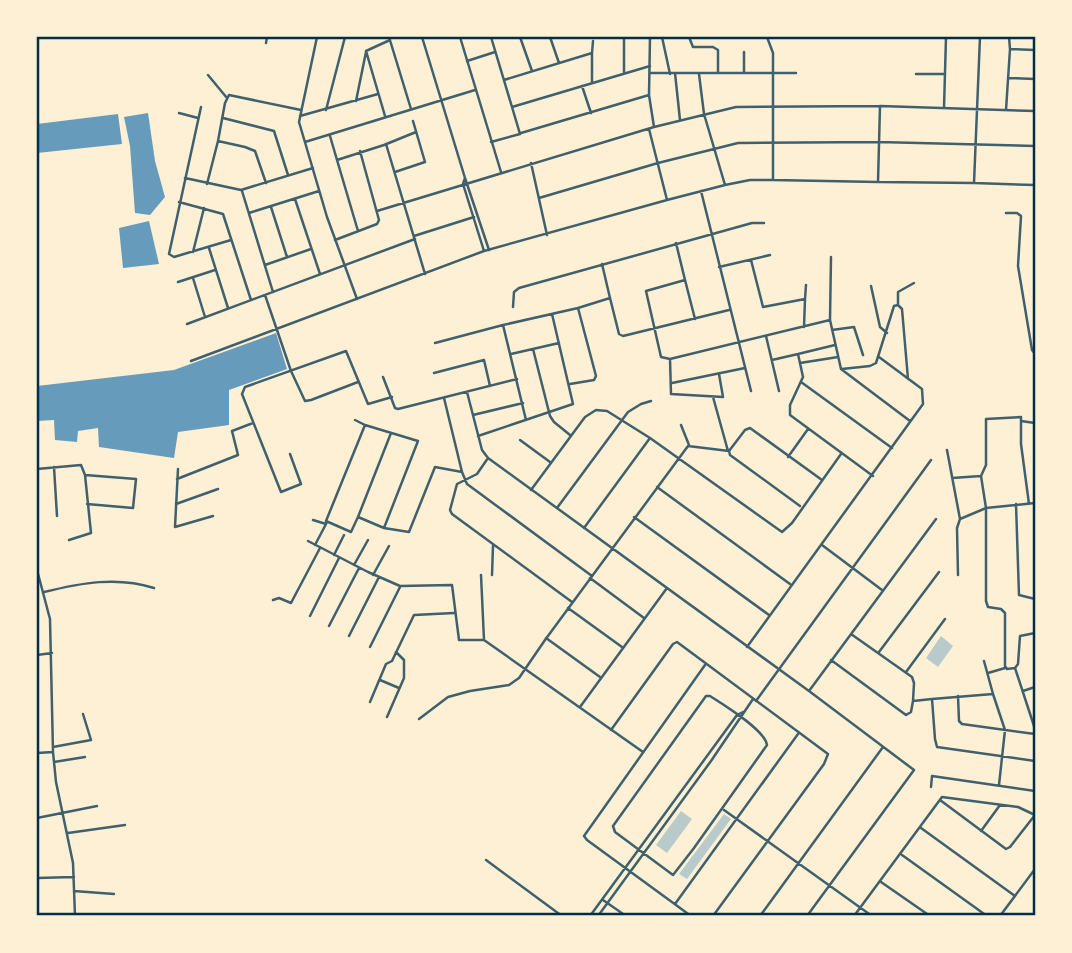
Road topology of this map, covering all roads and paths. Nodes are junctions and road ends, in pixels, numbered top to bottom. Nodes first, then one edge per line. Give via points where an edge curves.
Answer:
1 (267, 37) edge
2 (317, 37) edge
3 (345, 37) edge
4 (422, 37) edge
5 (460, 37) edge
6 (491, 37) edge
7 (520, 37) edge
8 (550, 37) edge
9 (624, 37) edge
10 (650, 37) edge
11 (662, 37) edge
12 (689, 37) edge
13 (767, 37) edge
14 (946, 37) edge
15 (980, 37) edge
16 (1009, 37) edge
17 (389, 38) edge
18 (593, 41) dead end
19 (266, 43) dead end
20 (1010, 49) junction
21 (1035, 50) edge
22 (366, 51) junction
23 (744, 51) dead end
24 (495, 52) junction
25 (592, 53) junction
26 (467, 61) junction
27 (559, 63) junction
28 (650, 66) junction
29 (532, 71) junction
30 (624, 73) junction
31 (650, 73) junction
32 (673, 73) junction
33 (718, 73) junction
34 (744, 73) junction
35 (796, 73) dead end
36 (699, 74) junction
37 (774, 74) junction
38 (916, 74) dead end
39 (946, 74) junction
40 (208, 75) dead end
41 (1008, 78) junction
42 (1035, 79) edge
43 (504, 80) junction
44 (592, 82) junction
45 (582, 86) junction
46 (475, 90) junction
47 (378, 94) junction
48 (649, 95) junction
49 (227, 98) junction
50 (441, 100) junction
51 (356, 101) junction
52 (880, 106) junction
53 (201, 107) dead end
54 (512, 107) junction
55 (774, 107) junction
56 (944, 108) junction
57 (411, 109) junction
58 (301, 110) junction
59 (326, 110) junction
60 (976, 110) junction
61 (1006, 110) junction
62 (1035, 111) edge
63 (179, 113) dead end
64 (591, 113) junction
65 (704, 114) junction
66 (300, 116) junction
67 (385, 116) junction
68 (198, 118) junction
69 (223, 118) junction
70 (680, 120) junction
71 (413, 121) dead end
72 (654, 127) junction
73 (649, 129) junction
74 (416, 132) junction
75 (520, 134) junction
76 (330, 135) junction
77 (218, 141) junction
78 (773, 141) junction
79 (305, 142) junction
80 (491, 142) junction
81 (879, 142) junction
82 (387, 144) junction
83 (975, 145) junction
84 (1035, 146) edge
85 (715, 148) junction
86 (359, 151) junction
87 (337, 160) junction
88 (531, 163) junction
89 (658, 163) junction
90 (313, 168) junction
91 (395, 172) junction
92 (501, 172) junction
93 (288, 175) junction
94 (185, 178) junction
95 (773, 180) junction
96 (878, 182) junction
97 (266, 183) junction
98 (466, 183) junction
99 (974, 183) junction
100 (207, 184) junction
101 (725, 185) junction
102 (1035, 185) edge
103 (242, 190) junction
104 (319, 191) junction
105 (701, 191) junction
106 (539, 198) junction
107 (295, 199) junction
108 (667, 200) junction
109 (179, 202) junction
110 (404, 202) junction
111 (271, 206) junction
112 (204, 208) junction
113 (377, 211) junction
114 (248, 213) junction
115 (1006, 213) dead end
116 (476, 216) junction
117 (764, 223) dead end
118 (358, 231) junction
119 (711, 234) junction
120 (414, 235) junction
121 (547, 235) junction
122 (231, 240) junction
123 (335, 240) junction
124 (676, 243) junction
125 (209, 247) junction
126 (311, 249) junction
127 (489, 250) junction
128 (484, 251) junction
129 (193, 252) junction
130 (769, 255) dead end
131 (287, 257) junction
132 (831, 257) dead end
133 (751, 260) junction
134 (602, 264) junction
135 (265, 265) junction
136 (344, 265) junction
137 (719, 267) junction
138 (215, 270) junction
139 (320, 274) junction
140 (425, 274) junction
141 (193, 278) junction
142 (685, 280) junction
143 (178, 282) dead end
144 (914, 283) dead end
145 (806, 285) dead end
146 (871, 286) dead end
147 (273, 292) junction
148 (265, 295) junction
149 (610, 298) junction
150 (357, 299) junction
151 (805, 299) junction
152 (251, 300) junction
153 (898, 305) junction
154 (513, 307) dead end
155 (228, 308) junction
156 (578, 308) junction
157 (729, 310) junction
158 (552, 314) junction
159 (205, 317) junction
160 (695, 319) junction
161 (830, 320) junction
162 (187, 324) dead end
163 (503, 325) junction
164 (804, 327) junction
165 (654, 328) junction
166 (277, 329) junction
167 (832, 330) junction
168 (887, 333) junction
169 (766, 336) junction
170 (738, 341) junction
171 (435, 343) dead end
172 (559, 343) junction
173 (835, 345) junction
174 (533, 349) junction
175 (510, 354) junction
176 (798, 354) junction
177 (1035, 354) edge
178 (863, 355) dead end
179 (838, 357) junction
180 (879, 357) junction
181 (670, 359) junction
182 (191, 360) dead end
183 (772, 360) junction
184 (800, 363) junction
185 (745, 368) junction
186 (841, 369) junction
187 (291, 371) junction
188 (434, 373) dead end
189 (719, 374) junction
190 (383, 377) dead end
191 (517, 379) junction
192 (908, 379) junction
193 (358, 382) junction
194 (801, 382) junction
195 (672, 383) junction
196 (569, 384) junction
197 (490, 386) junction
198 (751, 391) dead end
199 (779, 391) dead end
200 (467, 392) junction
201 (391, 397) junction
202 (713, 397) junction
203 (444, 398) junction
204 (651, 401) dead end
205 (523, 403) junction
206 (549, 412) junction
207 (473, 415) junction
208 (355, 420) dead end
209 (526, 420) junction
210 (622, 420) junction
211 (1021, 421) junction
212 (911, 422) junction
213 (253, 423) junction
214 (1035, 423) edge
215 (365, 425) junction
216 (681, 425) dead end
217 (808, 429) junction
218 (391, 433) junction
219 (570, 435) junction
220 (478, 436) junction
221 (650, 438) junction
222 (520, 440) dead end
223 (689, 446) junction
224 (892, 448) junction
225 (947, 450) dead end
226 (729, 451) junction
227 (290, 454) dead end
228 (842, 454) junction
229 (678, 457) junction
230 (788, 457) junction
231 (488, 458) junction
232 (931, 460) dead end
233 (550, 462) junction
234 (54, 467) junction
235 (37, 469) edge
236 (178, 469) dead end
237 (462, 472) junction
238 (85, 475) junction
239 (873, 476) junction
240 (981, 476) junction
241 (177, 478) junction
242 (952, 478) junction
243 (822, 480) junction
244 (465, 481) junction
245 (657, 487) junction
246 (218, 489) dead end
247 (531, 490) junction
248 (1035, 503) edge
249 (87, 504) junction
250 (176, 504) junction
251 (1029, 504) junction
252 (1016, 505) junction
253 (802, 507) junction
254 (558, 508) junction
255 (986, 508) junction
256 (57, 516) dead end
257 (213, 516) dead end
258 (358, 517) junction
259 (634, 517) junction
260 (936, 519) dead end
261 (960, 519) junction
262 (313, 520) dead end
263 (326, 522) junction
264 (384, 528) junction
265 (584, 528) junction
266 (344, 535) dead end
267 (69, 540) dead end
268 (368, 540) dead end
269 (308, 541) dead end
270 (315, 545) junction
271 (388, 545) dead end
272 (822, 545) junction
273 (493, 546) junction
274 (320, 548) junction
275 (612, 548) junction
276 (334, 555) junction
277 (339, 558) junction
278 (354, 565) junction
279 (359, 568) junction
280 (850, 568) junction
281 (37, 571) edge
282 (939, 572) dead end
283 (373, 575) junction
284 (481, 575) dead end
285 (492, 575) dead end
286 (958, 575) dead end
287 (379, 577) junction
288 (591, 577) junction
289 (791, 585) junction
290 (400, 586) junction
291 (154, 588) dead end
292 (667, 588) junction
293 (883, 590) junction
294 (44, 593) junction
295 (1035, 599) edge
296 (273, 600) dead end
297 (572, 602) junction
298 (568, 608) junction
299 (454, 613) junction
300 (769, 615) junction
301 (310, 616) dead end
302 (644, 618) junction
303 (945, 619) dead end
304 (329, 626) dead end
305 (1035, 633) edge
306 (851, 634) junction
307 (349, 636) dead end
308 (546, 638) junction
309 (484, 640) junction
310 (370, 647) dead end
311 (622, 647) junction
312 (747, 647) junction
313 (396, 652) junction
314 (878, 652) junction
315 (52, 653) junction
316 (37, 655) edge
317 (831, 660) junction
318 (984, 661) dead end
319 (705, 665) junction
320 (526, 668) junction
321 (778, 668) junction
322 (1005, 668) junction
323 (1016, 668) junction
324 (906, 672) junction
325 (987, 673) junction
326 (601, 677) junction
327 (380, 680) junction
328 (1035, 687) edge
329 (399, 688) junction
330 (809, 691) junction
331 (1023, 691) junction
332 (993, 694) junction
333 (958, 696) junction
334 (932, 699) junction
335 (754, 700) junction
336 (913, 701) junction
337 (370, 702) dead end
338 (580, 707) junction
339 (83, 713) dead end
340 (387, 717) dead end
341 (739, 717) junction
342 (419, 719) dead end
343 (611, 730) junction
344 (1005, 730) junction
345 (1035, 731) edge
346 (799, 733) junction
347 (53, 747) junction
348 (883, 747) junction
349 (53, 752) junction
350 (643, 752) junction
351 (37, 753) edge
352 (85, 757) dead end
353 (1003, 757) junction
354 (707, 758) junction
355 (711, 761) junction
356 (1035, 761) edge
357 (54, 762) junction
358 (999, 785) junction
359 (931, 787) dead end
360 (1035, 791) edge
361 (940, 800) junction
362 (1000, 805) junction
363 (96, 806) dead end
364 (722, 810) junction
365 (63, 813) junction
366 (37, 818) edge
367 (737, 819) junction
368 (125, 825) dead end
369 (920, 827) junction
370 (981, 831) junction
371 (68, 833) junction
372 (768, 843) junction
373 (638, 850) junction
374 (643, 854) junction
375 (900, 854) junction
376 (486, 860) dead end
377 (798, 864) junction
378 (626, 868) junction
379 (1035, 869) edge
380 (630, 871) junction
381 (74, 877) junction
382 (37, 878) edge
383 (881, 881) junction
384 (830, 885) junction
385 (74, 891) junction
386 (114, 894) dead end
387 (1014, 896) junction
388 (603, 900) junction
389 (607, 903) junction
390 (675, 904) junction
391 (860, 908) junction
392 (75, 916) edge
393 (562, 916) edge
394 (590, 916) edge
395 (598, 916) edge
396 (626, 916) edge
397 (691, 916) edge
398 (713, 916) edge
399 (760, 916) edge
400 (807, 916) edge
401 (854, 916) edge
402 (872, 916) edge
403 (930, 916) edge
404 (987, 916) edge
405 (1000, 916) edge

1 - 19 street
2 - 58 street
3 - 59 street
4 - 50 street
5 - 26 street
6 - 24 street
7 - 29 street
8 - 27 street
9 - 30 street
10 - 28 street
11 - 32 street
12 - 33 street via 693,47 718,50
13 - 37 street
14 - 39 street
15 - 60 street
16 - 20 street
17 - 22 street
17 - 57 street
18 - 25 street
20 - 21 street
20 - 41 street
22 - 47 street
22 - 51 street
23 - 34 street
24 - 26 street
24 - 43 street
25 - 27 street
25 - 44 street
26 - 46 street
27 - 29 street
28 - 30 street
28 - 31 street
29 - 43 street
30 - 44 street
31 - 32 street
31 - 48 street
32 - 36 street
32 - 70 street
33 - 34 street
33 - 36 street
34 - 37 street
35 - 37 street
36 - 65 street
37 - 55 street
38 - 39 street
39 - 56 street
40 - 49 street
41 - 42 street
41 - 61 street
43 - 54 street
44 - 45 street
45 - 54 street
45 - 64 street
46 - 50 street
46 - 80 street
47 - 51 street
47 - 67 street
48 - 64 street
48 - 72 street
49 - 58 street via 230,94
49 - 69 street
50 - 57 street
50 - 98 street
51 - 59 street
52 - 55 street
52 - 56 street
52 - 81 street
53 - 68 street
54 - 75 street
55 - 65 street via 736,107
55 - 78 street
56 - 60 street
57 - 67 street
58 - 66 street
59 - 66 street
60 - 61 street
60 - 83 street
61 - 62 street
63 - 68 street
64 - 75 street
65 - 70 street
65 - 85 street
66 - 79 street
67 - 76 street
68 - 94 street
69 - 77 street
69 - 93 street via 274,131
70 - 72 street
71 - 74 street
72 - 73 street
73 - 88 street
73 - 89 street
74 - 82 street
74 - 91 street via 425,163
75 - 80 street
76 - 79 street
76 - 87 street
77 - 97 street via 257,154
77 - 100 street
78 - 81 street
78 - 85 street
78 - 95 street
79 - 90 street
80 - 92 street
81 - 83 street
81 - 96 street
82 - 86 street
82 - 91 street
83 - 84 street
83 - 99 street
85 - 89 street
85 - 101 street
86 - 87 street
86 - 113 street
87 - 118 street
88 - 92 street
88 - 106 street
89 - 106 street
89 - 108 street
90 - 93 street
90 - 104 street
91 - 110 street
92 - 98 street
93 - 97 street
94 - 100 street
94 - 109 street
95 - 96 street
95 - 101 street
96 - 99 street
97 - 103 street
98 - 110 street
98 - 116 street
99 - 102 street
100 - 103 street
101 - 105 street
103 - 114 street
104 - 107 street
104 - 123 street
105 - 108 street
105 - 119 street
106 - 121 street
107 - 111 street
107 - 126 street
108 - 121 street
109 - 112 street
109 - 129 street via 169,254 173,258
110 - 113 street
110 - 120 street
111 - 114 street
111 - 131 street
112 - 122 street via 223,214
112 - 129 street
113 - 118 street via 377,224
114 - 135 street
115 - 177 street via 1021,216 1018,266
116 - 120 street
116 - 127 street
116 - 128 street
117 - 119 street
118 - 123 street
119 - 124 street
119 - 137 street
120 - 136 street
120 - 140 street
121 - 127 street
122 - 125 street
122 - 152 street
123 - 136 street
124 - 134 street
124 - 142 street
125 - 129 street
125 - 138 street
126 - 131 street
126 - 139 street
127 - 128 street
128 - 140 street
130 - 133 street
131 - 135 street
132 - 161 street
133 - 137 street
133 - 151 street via 763,307
134 - 149 street
134 - 154 street via 516,289
135 - 147 street
136 - 139 street
136 - 150 street
137 - 157 street
138 - 141 street
138 - 155 street
139 - 147 street
140 - 150 street
141 - 143 street
141 - 159 street
142 - 160 street
142 - 165 street via 646,291
144 - 153 street via 898,292
145 - 151 street
146 - 168 street via 880,327
147 - 148 street
148 - 152 street
148 - 166 street
149 - 156 street
149 - 165 street via 620,336
150 - 166 street
151 - 164 street
152 - 155 street
153 - 168 street
153 - 192 street
155 - 159 street
156 - 158 street
156 - 196 street via 596,376
157 - 160 street
157 - 170 street
158 - 163 street
158 - 172 street
159 - 162 street
160 - 165 street
161 - 164 street
161 - 167 street
163 - 171 street
163 - 175 street
164 - 169 street
165 - 181 street via 661,357
166 - 182 street
166 - 187 street
167 - 173 street
167 - 178 street via 855,327
168 - 180 street
169 - 170 street
169 - 183 street
170 - 181 street
170 - 185 street
172 - 174 street
172 - 196 street
173 - 176 street
173 - 179 street
174 - 175 street
174 - 206 street
175 - 191 street
176 - 183 street
176 - 184 street
179 - 184 street
179 - 186 street
180 - 186 street via 873,365
180 - 192 street
181 - 195 street
183 - 199 street
184 - 194 street
185 - 189 street
185 - 198 street
186 - 212 street
187 - 193 street via 307,401
187 - 193 street via 346,351
187 - 213 street via 242,390
188 - 197 street via 484,360
189 - 195 street
189 - 202 street via 723,397
190 - 201 street
191 - 197 street
191 - 205 street
192 - 212 street via 922,389 923,400
193 - 201 street via 369,405
194 - 217 street via 789,410
194 - 224 street
195 - 202 street via 672,395
196 - 206 street via 572,405
197 - 200 street
200 - 203 street
200 - 207 street
201 - 203 street via 397,409
202 - 226 street
203 - 237 street
204 - 210 street
205 - 207 street
205 - 209 street
206 - 209 street
206 - 219 street
207 - 220 street
208 - 215 street
209 - 220 street
210 - 219 street via 596,410
210 - 221 street
210 - 254 street
211 - 214 street
211 - 240 street via 1021,417 986,419 986,465
211 - 251 street
212 - 224 street
213 - 227 street via 281,492 301,485
213 - 241 street via 232,431 239,454
215 - 218 street
215 - 263 street
216 - 223 street
217 - 228 street
217 - 230 street
218 - 258 street
218 - 264 street via 418,441
219 - 233 street
220 - 231 street
221 - 229 street
221 - 265 street
222 - 233 street
223 - 226 street
223 - 229 street
224 - 239 street
225 - 242 street
226 - 230 street via 745,430 752,429
226 - 253 street
228 - 239 street
228 - 243 street
229 - 245 street
229 - 253 street via 780,532
230 - 243 street
231 - 244 street via 479,472
231 - 247 street
232 - 280 street
233 - 247 street
234 - 235 street
234 - 238 street via 82,465
234 - 256 street
236 - 241 street
237 - 244 street
237 - 264 street via 435,467 409,532
238 - 249 street
238 - 249 street via 135,478 131,508
239 - 272 street
240 - 242 street
240 - 255 street
241 - 250 street
242 - 261 street
243 - 253 street
244 - 273 street via 455,487 450,510
244 - 288 street
245 - 259 street
245 - 289 street
246 - 250 street
247 - 254 street
248 - 251 street
249 - 267 street via 91,534
250 - 257 street via 176,528
251 - 252 street
252 - 255 street
252 - 295 street via 1019,596
254 - 265 street
255 - 261 street
255 - 322 street via 986,601 988,607 1004,613
258 - 263 street via 351,532
258 - 264 street
259 - 275 street
259 - 300 street
260 - 293 street
261 - 286 street
262 - 263 street
263 - 270 street
265 - 275 street
266 - 276 street
268 - 278 street
269 - 270 street
270 - 274 street
271 - 283 street
272 - 280 street
272 - 289 street
273 - 285 street
273 - 297 street
274 - 276 street
274 - 296 street via 291,603
275 - 288 street
275 - 292 street
276 - 277 street
277 - 278 street
277 - 301 street
278 - 279 street
279 - 283 street
279 - 304 street
280 - 293 street
280 - 321 street
281 - 294 street
282 - 314 street
283 - 287 street
284 - 309 street
287 - 290 street
287 - 307 street
288 - 297 street
288 - 302 street
289 - 300 street
290 - 299 street via 452,585
290 - 310 street
291 - 294 street via 111,581
292 - 302 street
292 - 312 street
293 - 306 street
294 - 315 street
297 - 298 street
298 - 308 street
298 - 311 street
299 - 309 street via 459,639
299 - 313 street via 414,615
300 - 312 street
302 - 311 street
303 - 324 street
305 - 323 street via 1020,636
306 - 314 street
306 - 317 street
308 - 320 street
308 - 326 street
309 - 320 street
311 - 326 street
312 - 321 street
313 - 327 street
313 - 329 street via 405,666
314 - 324 street
315 - 316 street
315 - 347 street
317 - 330 street
317 - 336 street via 908,715
318 - 325 street
319 - 335 street
319 - 343 street via 675,642
319 - 350 street
320 - 338 street
320 - 342 street via 512,684 457,694
321 - 330 street
321 - 335 street
322 - 323 street
322 - 325 street
323 - 331 street
324 - 336 street via 914,683
325 - 332 street
326 - 338 street
327 - 329 street
327 - 337 street
328 - 331 street
329 - 340 street
330 - 348 street
331 - 345 street
332 - 333 street
332 - 344 street
333 - 334 street
333 - 344 street via 960,723
334 - 336 street
334 - 353 street via 937,746
335 - 341 street
335 - 346 street
338 - 343 street
339 - 347 street via 90,740
341 - 354 street
341 - 355 street
341 - 364 street via 765,737 767,744
341 - 373 street via 706,696 614,825 615,832
343 - 350 street
344 - 345 street
344 - 353 street
346 - 367 street
346 - 372 street via 828,754
347 - 349 street
348 - 377 street
348 - 384 street via 914,771
349 - 351 street
349 - 357 street
350 - 378 street via 584,834
352 - 357 street
353 - 356 street
353 - 358 street
354 - 355 street
354 - 373 street
355 - 374 street
357 - 365 street
358 - 359 street via 932,776
358 - 360 street
361 - 362 street
361 - 369 street
361 - 370 street
362 - 370 street
362 - 370 street via 1035,815 1009,848
363 - 365 street
364 - 367 street
364 - 374 street via 674,874
365 - 366 street
365 - 371 street
367 - 372 street
367 - 390 street
368 - 371 street
369 - 375 street
369 - 387 street
371 - 381 street
372 - 377 street
372 - 398 street
373 - 374 street
373 - 378 street
374 - 380 street
375 - 383 street
375 - 404 street
376 - 393 street
377 - 384 street
377 - 399 street
378 - 380 street
378 - 388 street
379 - 387 street
380 - 389 street
380 - 390 street
381 - 382 street
381 - 385 street
383 - 391 street
383 - 403 street
384 - 391 street
384 - 400 street
385 - 386 street
385 - 392 street
387 - 405 street
388 - 389 street
388 - 394 street
389 - 395 street
389 - 396 street
390 - 397 street
391 - 401 street
391 - 402 street

